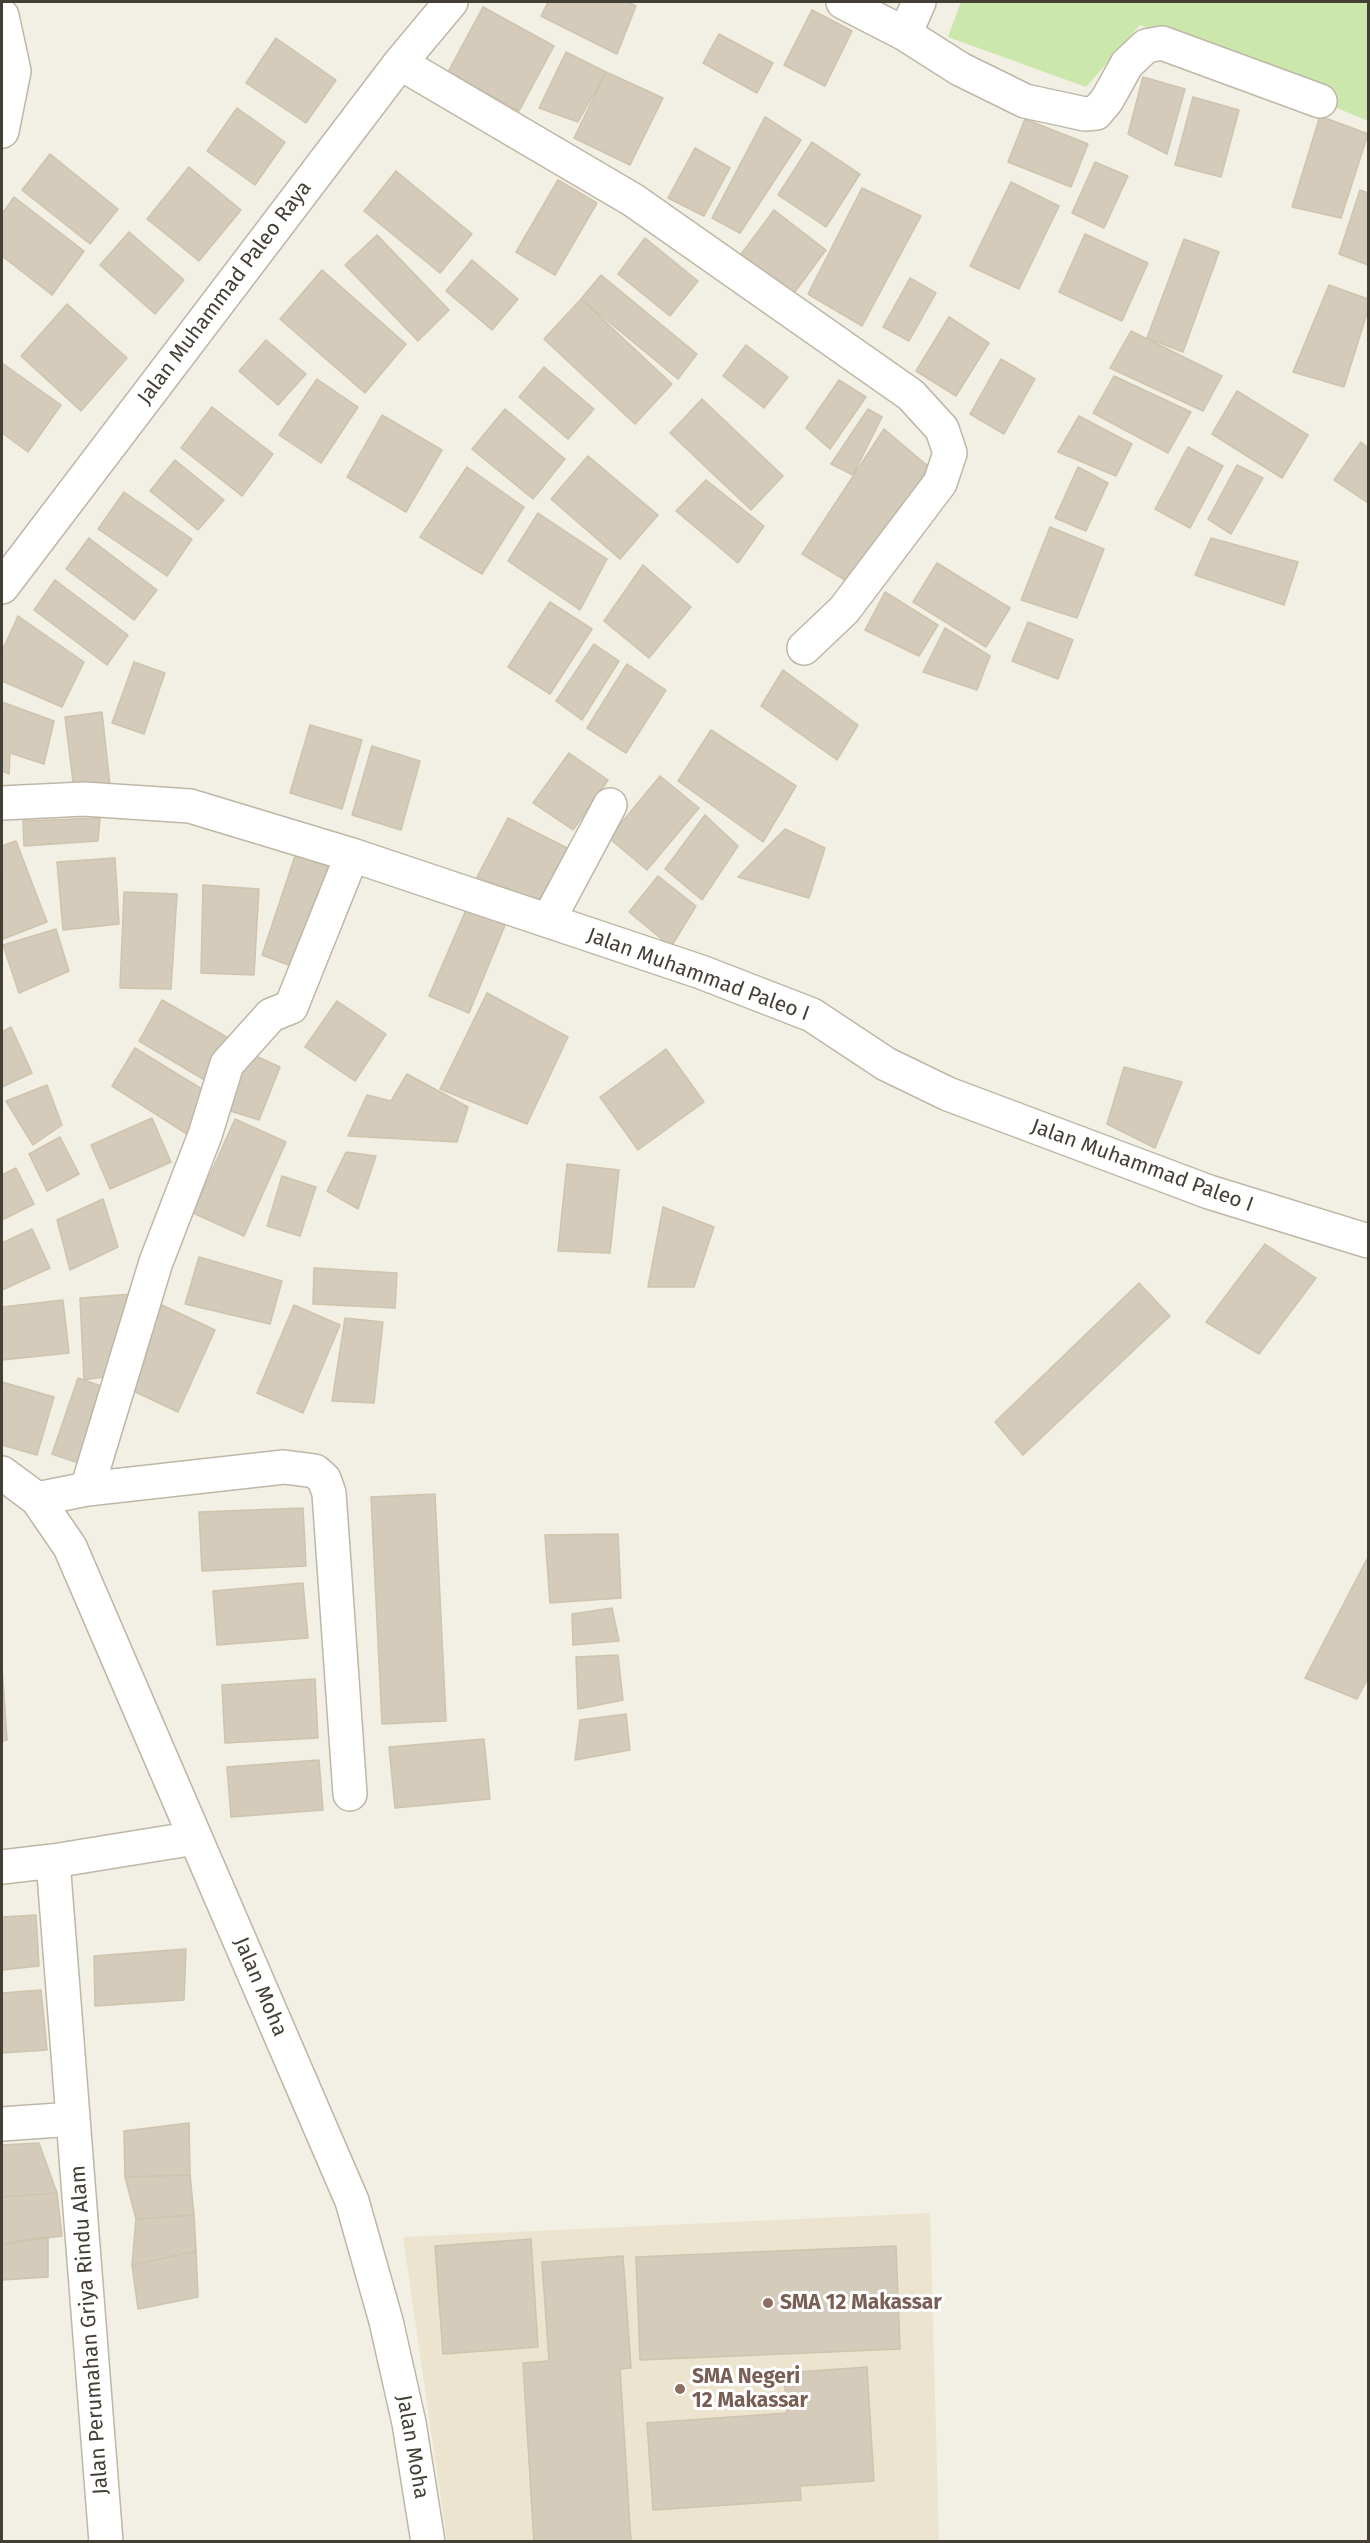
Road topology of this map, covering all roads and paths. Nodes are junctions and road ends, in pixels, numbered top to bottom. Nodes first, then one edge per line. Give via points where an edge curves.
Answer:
1 (451, 2) edge
2 (843, 2) edge
3 (919, 2) edge
4 (2, 16) edge
5 (905, 34) junction
6 (400, 63) junction
7 (1320, 100) dead end
8 (2, 131) edge
9 (2, 587) edge
10 (804, 648) dead end
11 (2, 803) edge
12 (610, 805) dead end
13 (352, 855) junction
14 (548, 921) junction
15 (1368, 1240) edge
16 (2, 1473) edge
17 (87, 1489) junction
18 (37, 1499) junction
19 (350, 1794) dead end
20 (195, 1838) junction
21 (53, 1861) junction
22 (2, 1867) edge
23 (74, 2119) junction
24 (2, 2124) edge
25 (106, 2541) edge
26 (428, 2541) edge

1 - 6 street, Jalan Muhammad Paleo Raya
2 - 5 street
3 - 5 street
4 - 8 street via 14,71
5 - 7 street via 960,69 1025,101 1084,114 1096,113 1127,64 1146,46 1162,43
6 - 9 street, Jalan Muhammad Paleo Raya
6 - 10 street via 633,200 911,395 942,429 950,453 940,483 844,610
11 - 13 street, Jalan Muhammad Paleo I via 84,799 190,807
12 - 14 street
13 - 14 street, Jalan Muhammad Paleo I
13 - 17 street via 291,1006 271,1016 227,1064 205,1135 156,1262
14 - 15 street, Jalan Muhammad Paleo I via 701,972 812,1015 886,1064 948,1094 1209,1192
16 - 18 street, Jalan Moha
17 - 18 street
17 - 19 street via 284,1467 315,1471 324,1479 329,1493
18 - 20 street, Jalan Moha via 70,1547
20 - 21 street
20 - 26 street, Jalan Moha via 352,2201 392,2344
21 - 22 street
21 - 23 street, Jalan Perumahan Griya Rindu Alam
23 - 24 street
23 - 25 street, Jalan Perumahan Griya Rindu Alam

